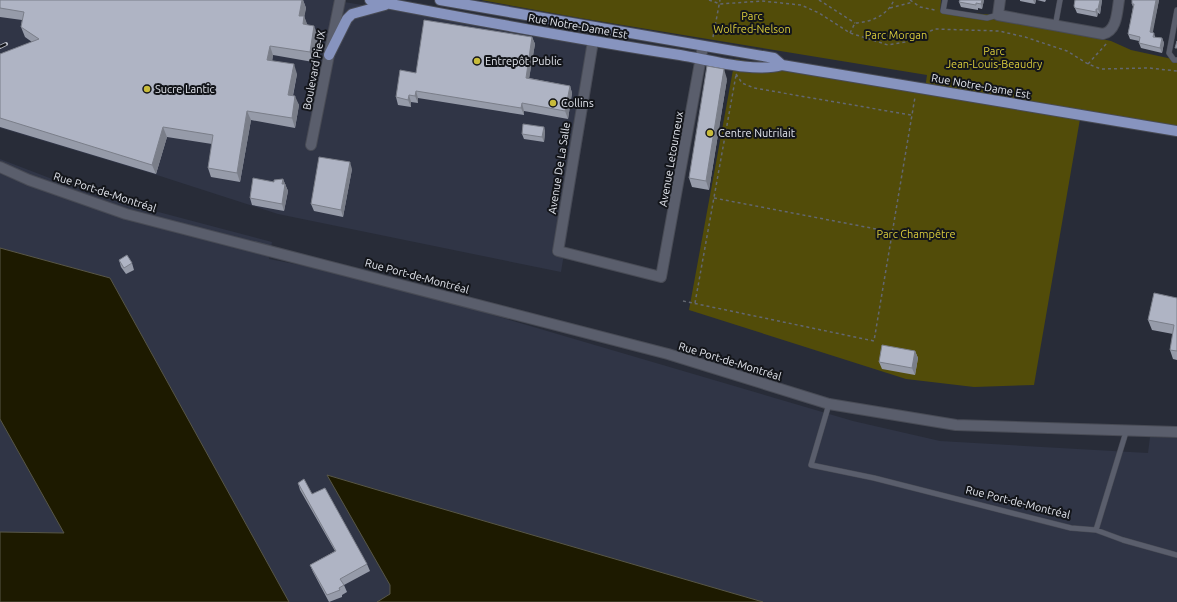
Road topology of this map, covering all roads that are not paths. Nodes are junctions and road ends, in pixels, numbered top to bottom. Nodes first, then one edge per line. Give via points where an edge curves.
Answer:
1 (340, 0) edge
2 (370, 0) edge
3 (440, 0) edge
4 (945, 0) edge
5 (1000, 0) edge
6 (1060, 0) edge
7 (1119, 0) edge
8 (390, 4) junction
9 (1177, 10) edge
10 (998, 15) junction
11 (1055, 27) junction
12 (593, 41) junction
13 (704, 46) junction
14 (329, 56) junction
15 (701, 58) junction
16 (1177, 60) edge
17 (782, 65) junction
18 (1177, 131) edge
19 (311, 145) dead end
20 (0, 167) edge
21 (661, 277) joint
22 (829, 404) junction
23 (1126, 432) junction
24 (1177, 432) edge
25 (1096, 530) junction
26 (1177, 555) edge

1 - 14 street, Boulevard Pie-IX
2 - 8 main road, Rue Notre-Dame Est
3 - 13 main road, Rue Notre-Dame Est
4 - 10 lane via 943,11 987,18
5 - 10 street
6 - 11 lane
7 - 11 street via 1115,20 1109,32 1096,34
8 - 12 main road, Rue Notre-Dame Est
8 - 14 main road via 352,14
9 - 16 lane via 1169,53
10 - 11 street
12 - 15 main road, Rue Notre-Dame Est
12 - 21 street, Avenue De La Salle via 558,251
13 - 15 street, Avenue Letourneux
13 - 17 main road, Rue Notre-Dame Est via 774,58
14 - 19 street, Boulevard Pie-IX
15 - 17 main road, Rue Notre-Dame Est via 737,70
15 - 21 street, Avenue Letourneux
17 - 18 main road, Rue Notre-Dame Est
20 - 22 street, Rue Port-de-Montréal via 126,214 668,354
22 - 23 street, Rue Port-de-Montréal via 956,425
22 - 25 lane, Rue Port-de-Montréal via 811,465 874,478 1071,528
23 - 24 street, Rue Port-de-Montréal
23 - 25 lane
25 - 26 lane, Rue Port-de-Montréal

